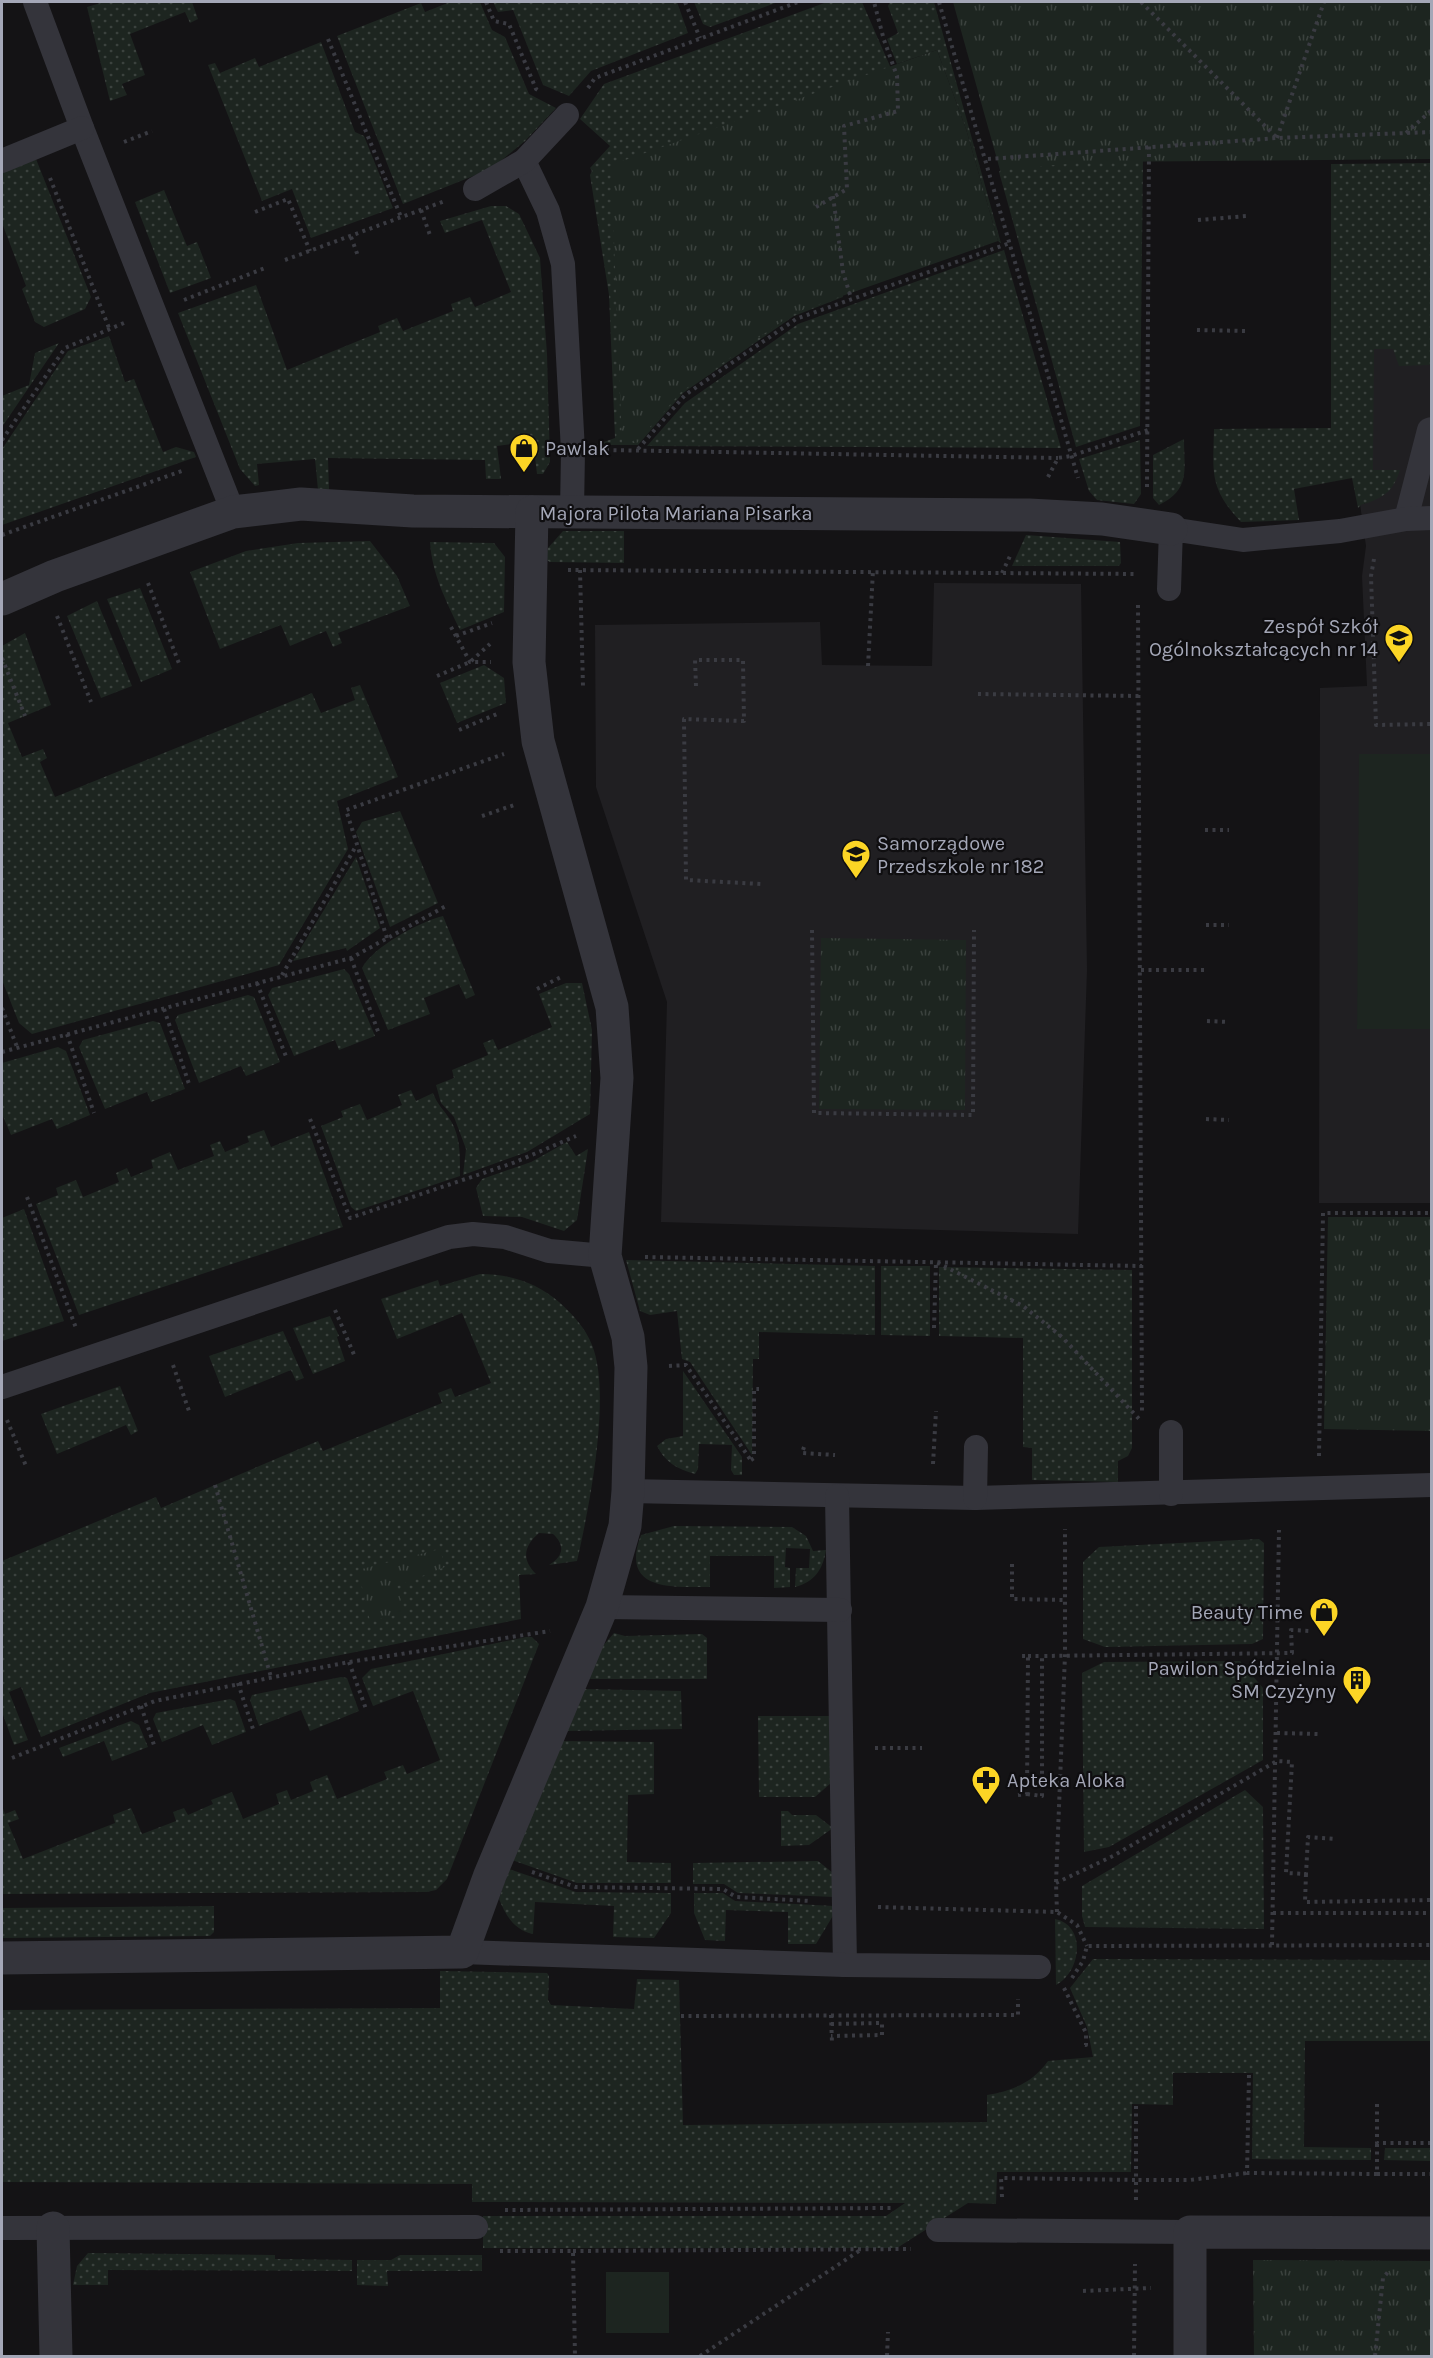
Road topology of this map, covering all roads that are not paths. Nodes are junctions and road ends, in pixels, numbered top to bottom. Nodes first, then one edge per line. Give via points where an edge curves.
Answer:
1 (35, 2) edge
2 (567, 115) road end
3 (82, 128) junction
4 (2, 161) edge
5 (524, 161) junction
6 (475, 189) road end
7 (1431, 429) edge
8 (233, 512) junction
9 (532, 512) junction
10 (572, 512) junction
11 (1431, 518) edge
12 (1406, 519) junction
13 (1171, 530) junction
14 (1169, 589) dead end
15 (2, 599) edge
16 (605, 1256) junction
17 (2, 1387) edge
18 (1171, 1432) dead end
19 (976, 1447) dead end
20 (1431, 1485) edge
21 (628, 1491) junction
22 (1171, 1494) junction
23 (837, 1496) junction
24 (975, 1498) junction
25 (840, 1610) junction
26 (597, 1619) junction
27 (462, 1953) junction
28 (2, 1958) edge
29 (845, 1965) junction
30 (1039, 1967) dead end
31 (476, 2227) dead end
32 (2, 2228) edge
33 (53, 2228) junction
34 (938, 2230) dead end
35 (1190, 2232) junction
36 (1431, 2233) edge
37 (56, 2356) edge
38 (1190, 2356) edge

1 - 3 lane
2 - 5 lane
3 - 4 lane
3 - 8 lane
5 - 6 lane
5 - 10 lane via 548,211 563,264 573,451
7 - 12 lane
8 - 9 street, Majora Pilota Mariana Pisarka via 302,504
8 - 15 street, Majora Pilota Mariana Pisarka
9 - 10 street, Majora Pilota Mariana Pisarka
9 - 16 street via 529,662 538,741 612,1007 617,1078
10 - 13 street, Majora Pilota Mariana Pisarka via 1029,515 1102,519
11 - 12 lane, Majora Pilota Mariana Pisarka
12 - 13 lane, Majora Pilota Mariana Pisarka via 1340,531 1243,540
13 - 14 lane
16 - 17 lane via 549,1251 505,1237 449,1237
16 - 21 street via 628,1337 631,1367
18 - 22 lane
19 - 24 lane
20 - 22 lane
21 - 23 lane
21 - 26 street via 625,1526
22 - 24 lane
23 - 24 lane
23 - 25 lane
25 - 26 lane
25 - 29 lane
26 - 27 street via 490,1875
27 - 28 street
27 - 29 lane
29 - 30 lane
31 - 33 lane
32 - 33 lane
33 - 37 street
34 - 35 lane
35 - 36 street
35 - 38 street

